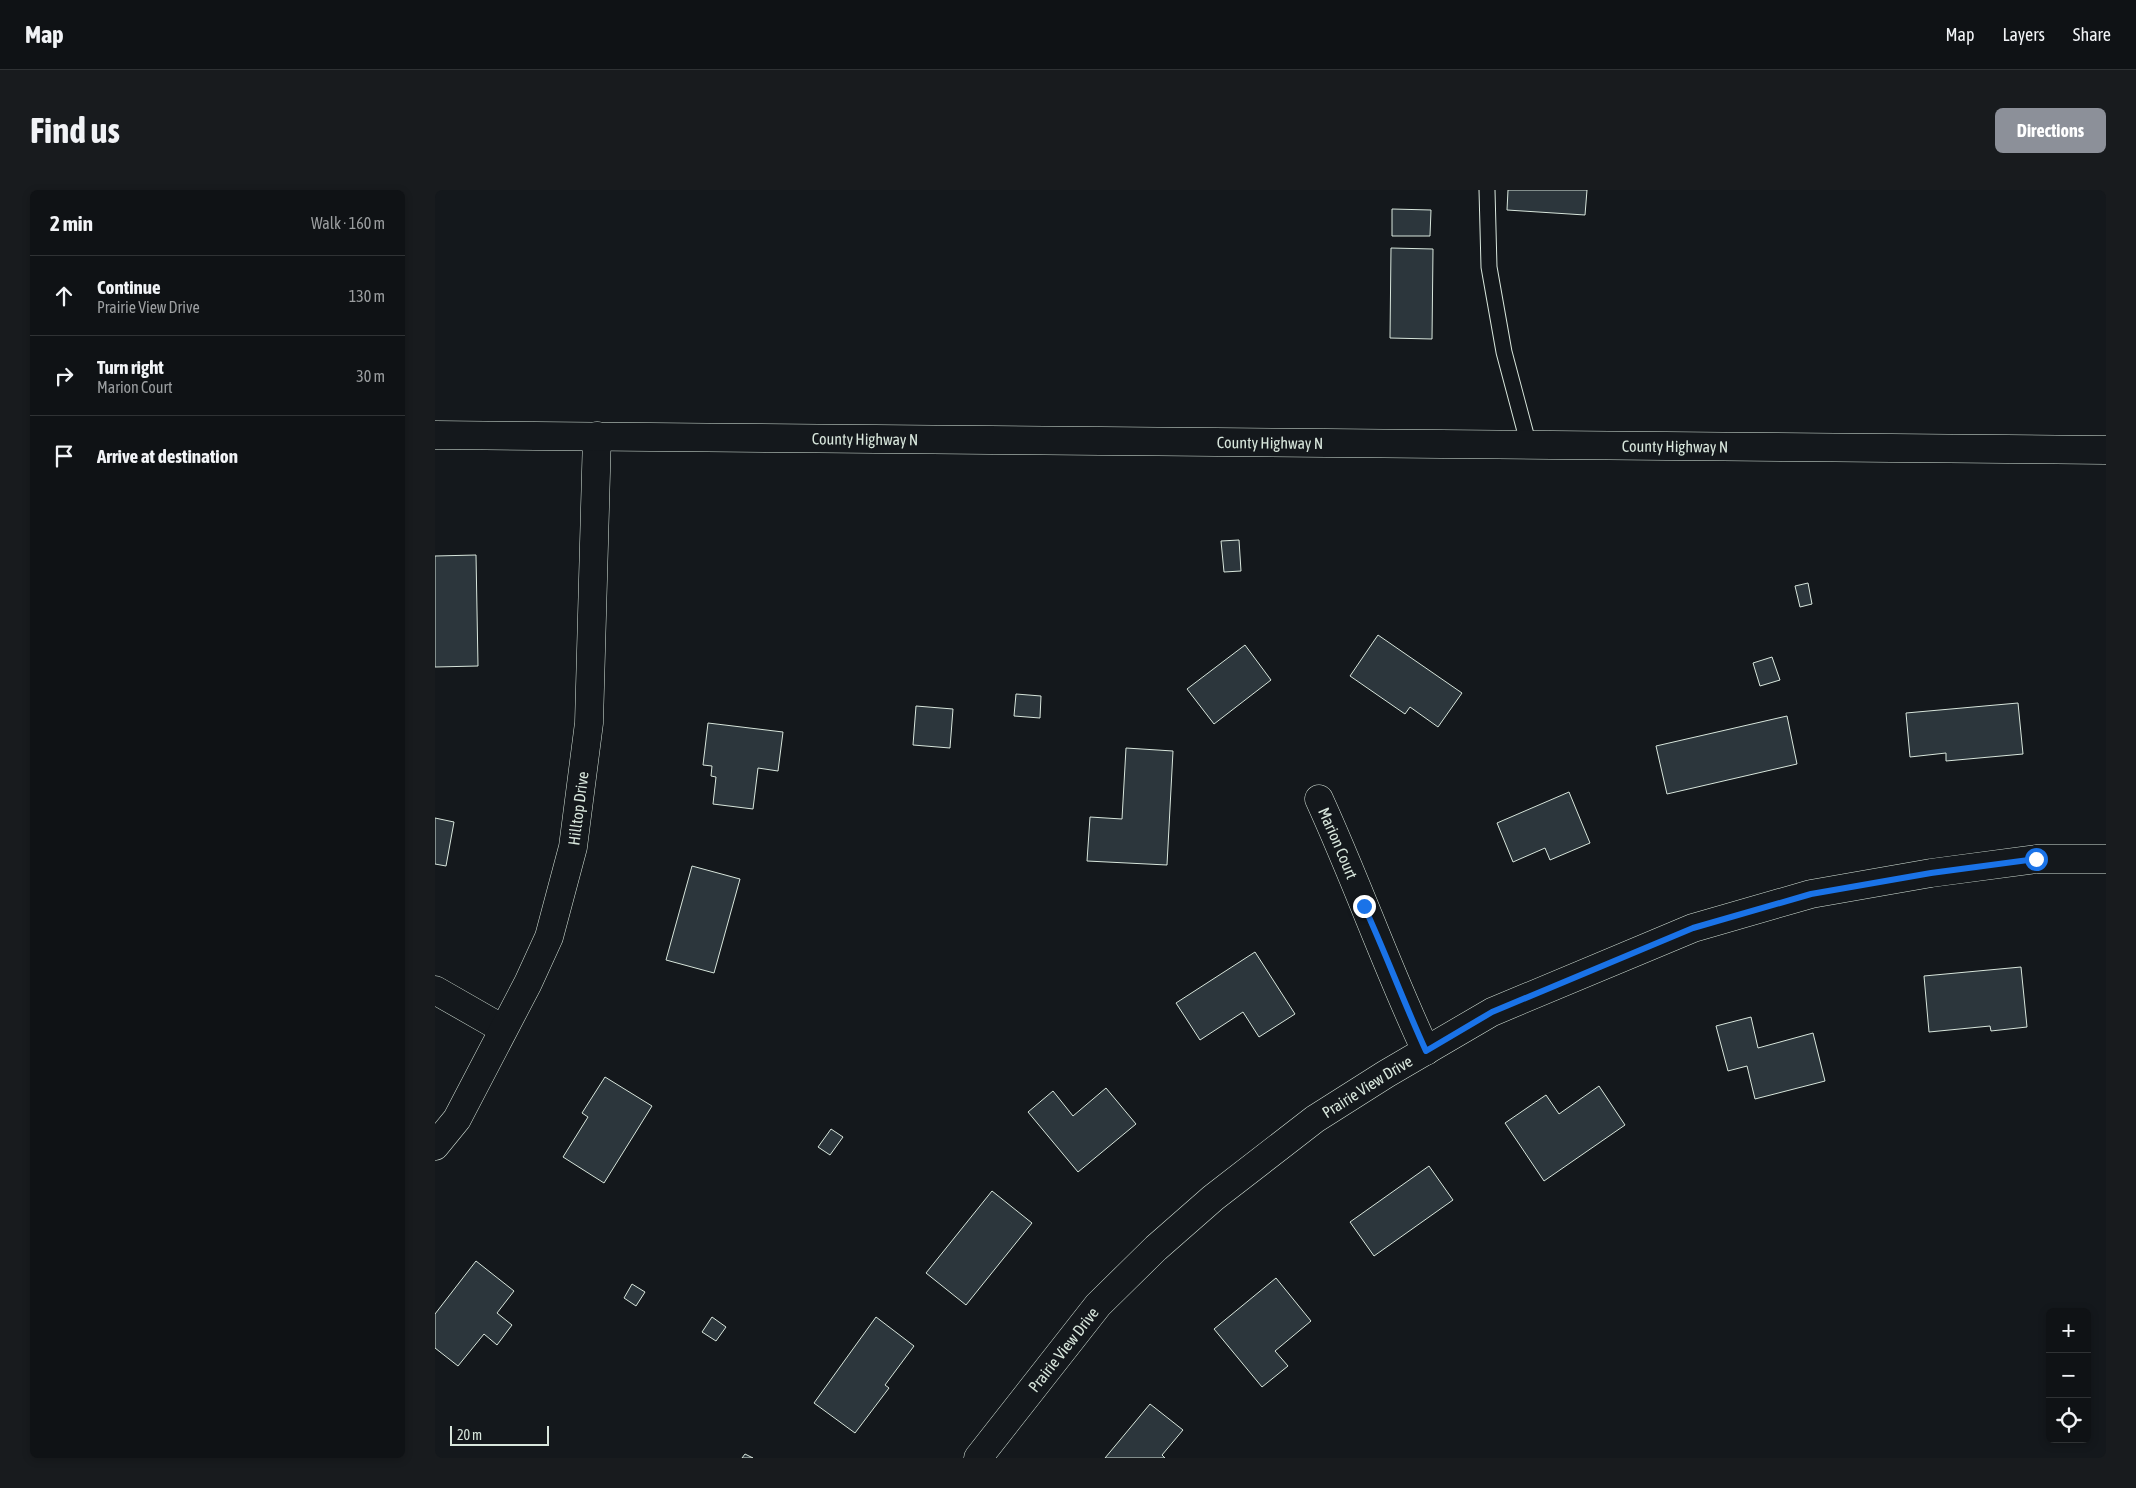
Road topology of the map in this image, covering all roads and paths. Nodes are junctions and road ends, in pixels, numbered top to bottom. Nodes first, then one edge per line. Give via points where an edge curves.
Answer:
1 (1487, 190) edge
2 (435, 435) edge
3 (597, 436) junction
4 (1529, 446) junction
5 (2106, 450) edge
6 (1319, 799) dead end
7 (2106, 858) edge
8 (435, 990) edge
9 (503, 1029) junction
10 (1426, 1051) junction
11 (435, 1146) edge
12 (978, 1458) edge

1 - 4 lane via 1489,267 1504,352
2 - 3 street, County Highway N
3 - 4 street, County Highway N
3 - 9 street, Hilltop Drive via 589,723 573,847 549,937
4 - 5 street, County Highway N
6 - 10 street, Marion Court
7 - 10 street, Prairie View Drive via 2036,859 1811,894 1693,928 1492,1012
8 - 9 street
9 - 11 street, Hilltop Drive via 457,1119
10 - 12 street, Prairie View Drive via 1315,1119 1213,1198 1157,1248 1098,1305

